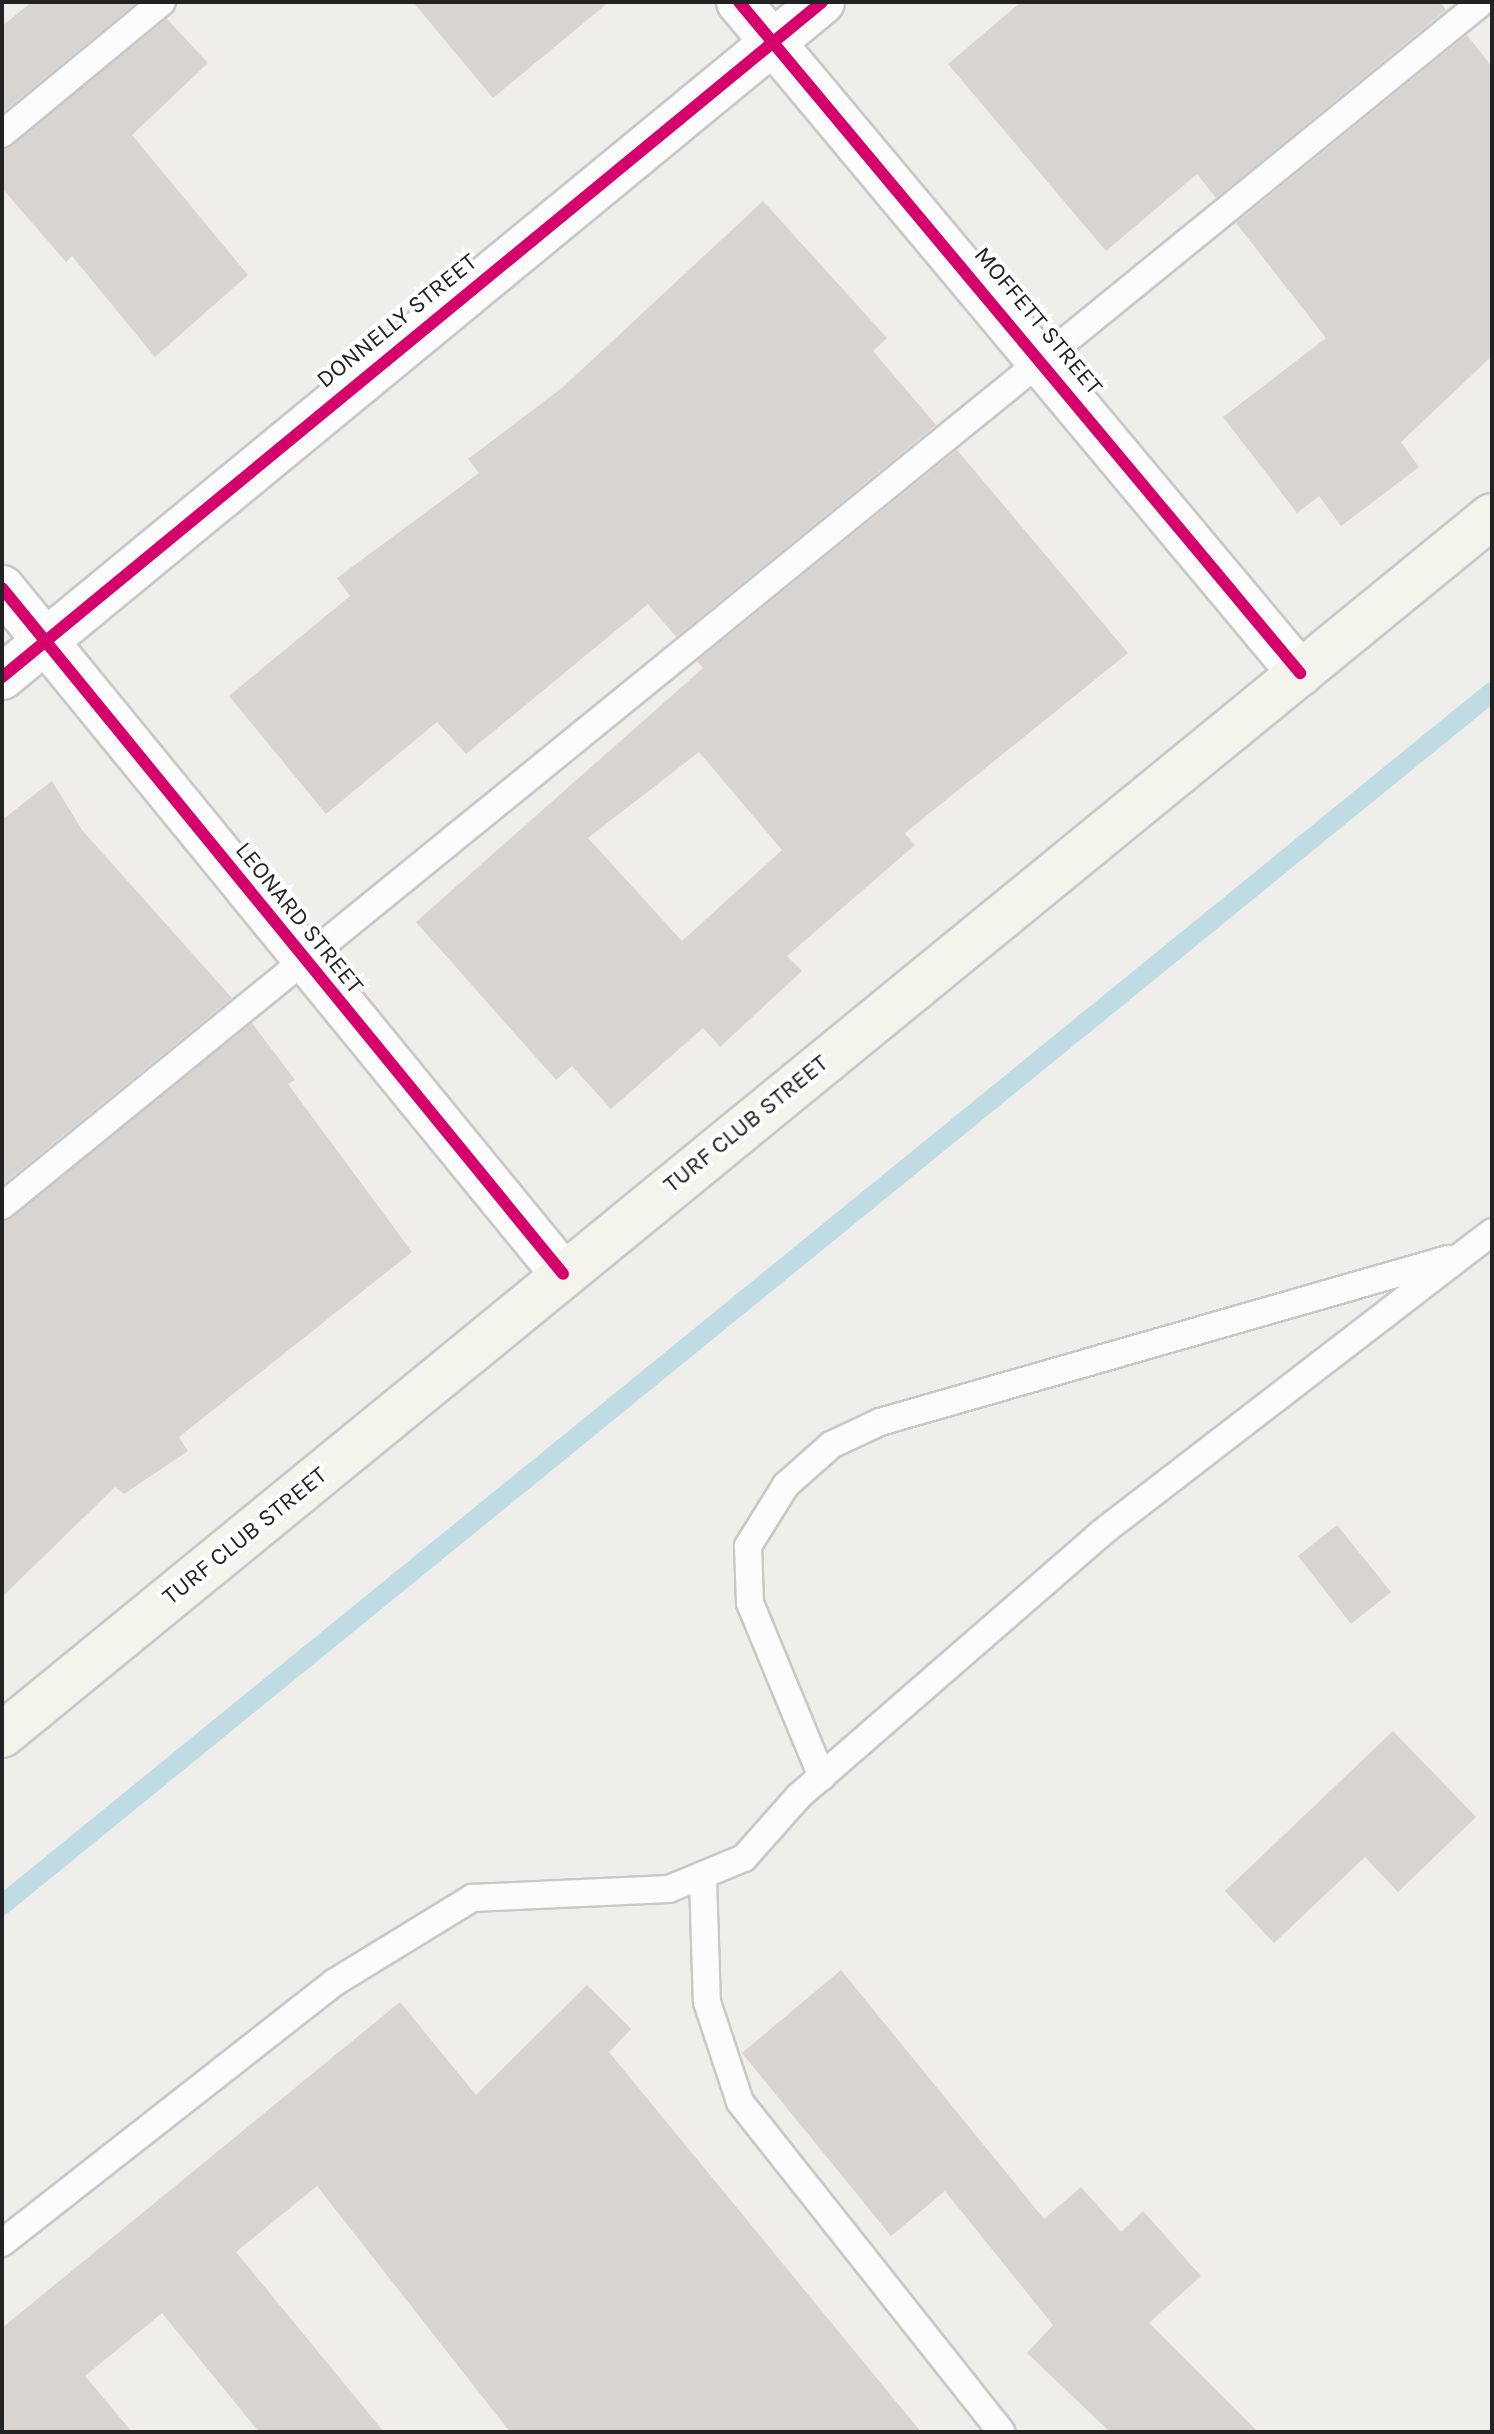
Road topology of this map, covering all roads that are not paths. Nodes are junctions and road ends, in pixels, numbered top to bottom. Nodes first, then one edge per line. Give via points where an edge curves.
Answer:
1 (162, 2) edge
2 (739, 2) edge
3 (822, 2) edge
4 (1482, 2) edge
5 (771, 43) junction
6 (2, 134) edge
7 (1044, 360) junction
8 (1492, 516) edge
9 (2, 588) edge
10 (46, 641) junction
11 (1300, 673) junction
12 (2, 677) edge
13 (304, 960) junction
14 (2, 1206) edge
15 (1492, 1232) edge
16 (1463, 1255) junction
17 (563, 1274) junction
18 (2, 1735) edge
19 (822, 1777) junction
20 (703, 1878) junction
21 (2, 2243) edge
22 (1002, 2432) edge

1 - 6 lane
2 - 5 street, MOFFETT STREET
3 - 5 street, DONNELLY STREET
4 - 7 lane
5 - 7 street, MOFFETT STREET
5 - 10 street, DONNELLY STREET
7 - 11 street, MOFFETT STREET
7 - 13 lane
8 - 11 main road, TURF CLUB STREET
9 - 10 street, LEONARD STREET
10 - 12 street, DONNELLY STREET
10 - 13 street, LEONARD STREET
11 - 17 main road, TURF CLUB STREET
13 - 14 lane
13 - 17 street, LEONARD STREET
15 - 16 lane
16 - 19 lane via 1100,1534
16 - 19 lane via 880,1422 831,1445 786,1485 748,1546 750,1603
17 - 18 main road, TURF CLUB STREET
19 - 20 lane via 744,1858
20 - 21 lane via 643,1893 472,1898 335,1982
20 - 22 lane via 707,2002 740,2102

